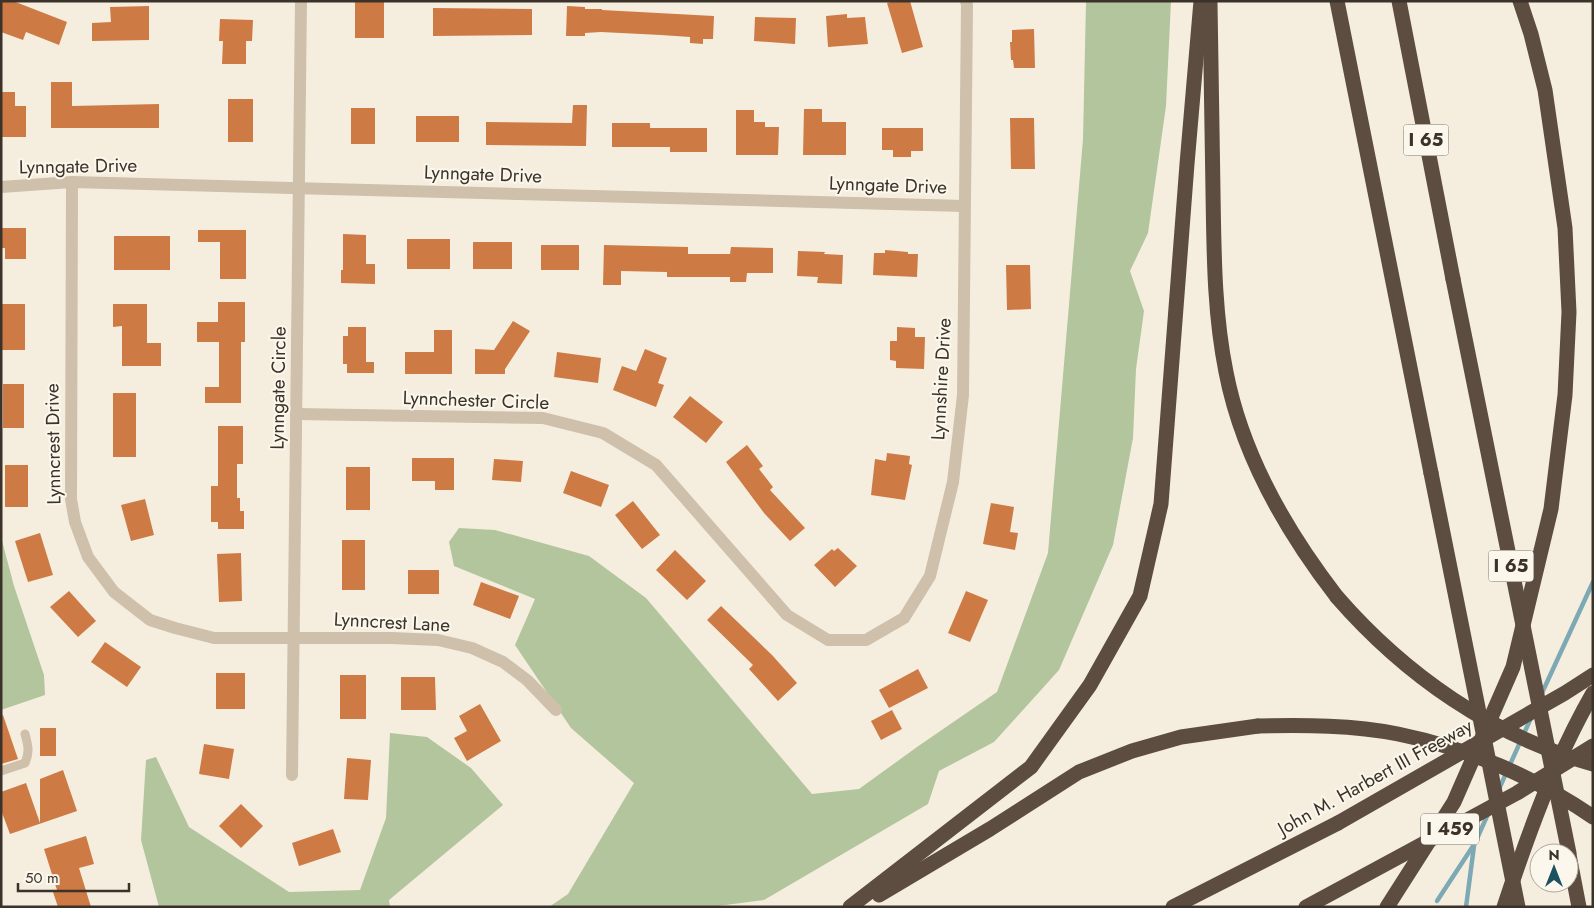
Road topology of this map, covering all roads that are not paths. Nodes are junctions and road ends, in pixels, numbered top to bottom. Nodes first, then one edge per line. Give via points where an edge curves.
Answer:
1 (301, 1) edge
2 (966, 1) edge
3 (1201, 1) edge
4 (1210, 1) edge
5 (1337, 1) edge
6 (1399, 1) edge
7 (1520, 1) edge
8 (72, 182) junction
9 (1, 187) edge
10 (299, 187) junction
11 (964, 206) junction
12 (296, 414) junction
13 (787, 615) joint
14 (294, 637) junction
15 (1593, 676) edge
16 (1593, 693) edge
17 (556, 710) dead end
18 (26, 734) dead end
19 (1593, 746) edge
20 (1593, 764) edge
21 (1, 772) edge
22 (292, 776) dead end
23 (1593, 817) edge
24 (1567, 843) edge
25 (1577, 893) edge
26 (850, 907) edge
27 (858, 907) edge
28 (1173, 907) edge
29 (1306, 907) edge
30 (1386, 907) edge
31 (1504, 907) edge
32 (1518, 907) edge
33 (1580, 907) edge

1 - 10 street, Lynngate Circle
2 - 11 street, Lynnshire Drive
3 - 26 highway via 1161,504 1140,596 1090,685 1031,766
4 - 20 highway, bridge via 1216,306 1226,373 1236,411 1271,497 1314,568 1362,626 1389,652 1442,693 1481,717 1523,739
5 - 32 highway, bridge
6 - 24 highway, I 65, bridge
7 - 30 highway via 1545,90 1565,228 1568,312 1565,386 1551,509 1513,667 1454,802
8 - 9 street, Lynngate Drive
8 - 10 street, Lynngate Drive
8 - 14 street, Lynncrest Drive via 71,499 74,522 88,557 114,592 150,620 214,638
10 - 11 street, Lynngate Drive
10 - 12 street, Lynngate Circle
11 - 13 street, Lynnshire Drive via 963,395 953,482 930,576 904,618 866,640 828,640
12 - 13 street, Lynnchester Circle via 543,418 603,433 656,465
12 - 14 street, Lynngate Circle
14 - 17 street, Lynncrest Lane via 438,640 472,648 503,662 528,680
14 - 22 street, Lynngate Circle
15 - 28 highway, John M. Harbert III Freeway, bridge via 1338,823
16 - 31 highway via 1530,827
18 - 21 lane via 29,746 25,763
19 - 29 highway, I 459, bridge via 1517,793
23 - 27 highway, bridge via 1570,801 1516,774 1457,751 1398,734 1345,727 1258,726 1181,737 1132,751 1079,772
25 - 33 highway, I 65

